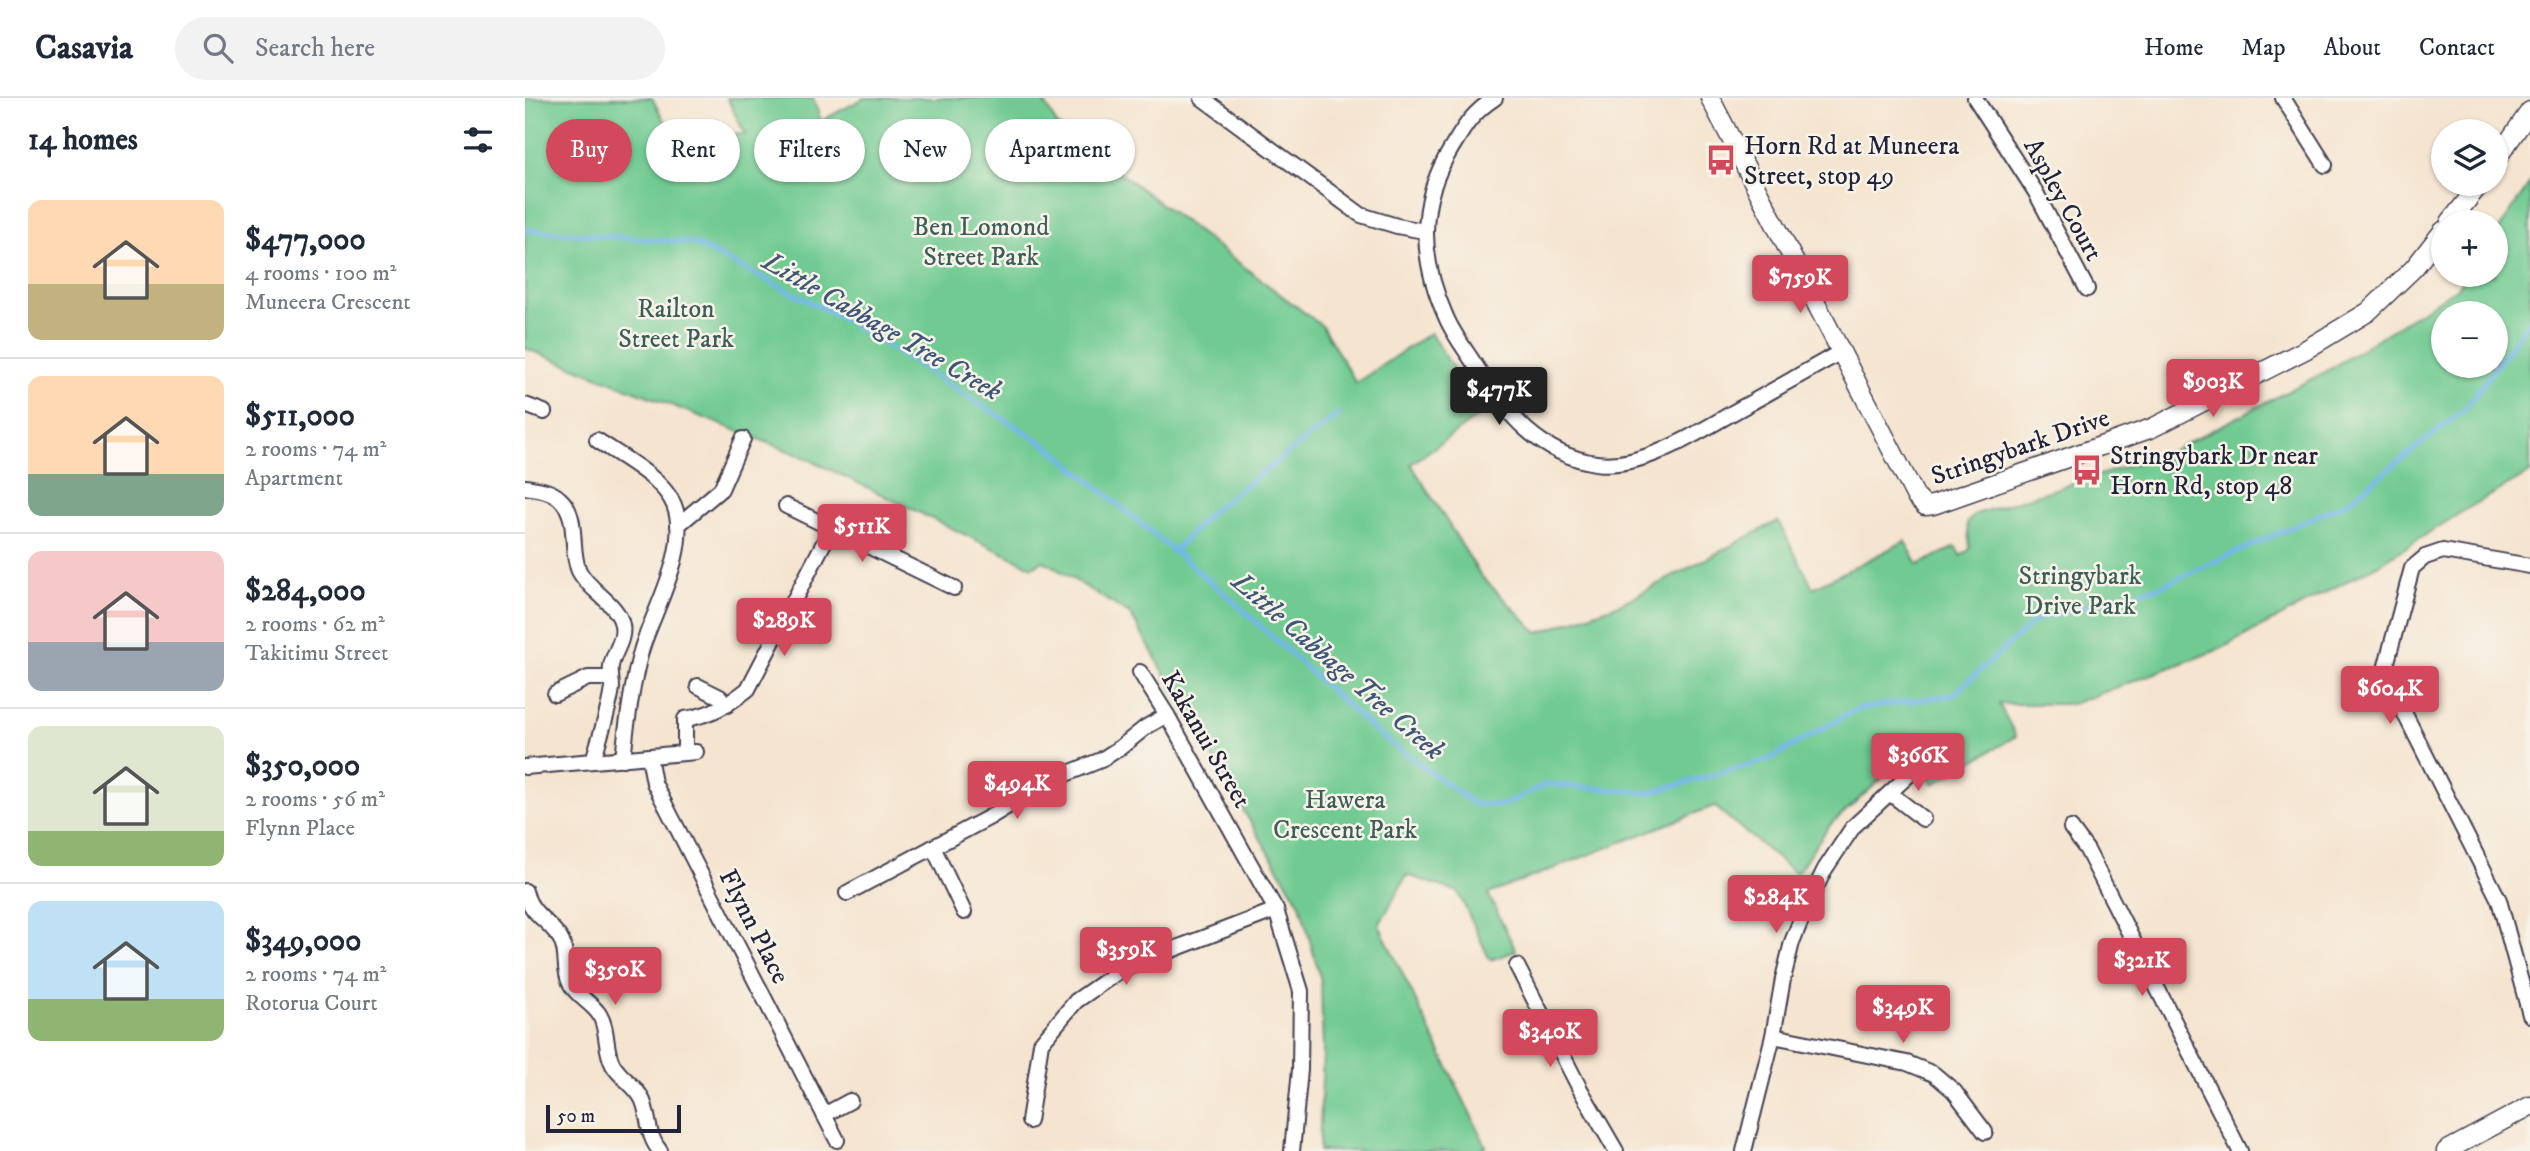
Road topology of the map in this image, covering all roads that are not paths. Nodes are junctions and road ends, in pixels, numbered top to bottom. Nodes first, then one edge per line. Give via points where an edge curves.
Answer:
1 (1202, 98) edge
2 (1467, 98) edge
3 (1495, 98) edge
4 (1710, 98) edge
5 (1975, 98) edge
6 (2283, 98) edge
7 (1477, 110) junction
8 (2530, 111) edge
9 (2508, 142) edge
10 (2325, 165) dead end
11 (2471, 196) edge
12 (2459, 210) edge
13 (1424, 231) junction
14 (2431, 246) edge
15 (2087, 289) dead end
16 (1841, 352) junction
17 (525, 405) edge
18 (544, 412) dead end
19 (743, 439) dead end
20 (597, 440) dead end
21 (525, 487) edge
22 (786, 506) dead end
23 (678, 524) junction
24 (831, 529) junction
25 (2530, 566) edge
26 (954, 589) dead end
27 (1140, 672) dead end
28 (611, 677) junction
29 (698, 686) dead end
30 (555, 694) dead end
31 (727, 705) junction
32 (1167, 715) junction
33 (649, 756) junction
34 (623, 759) junction
35 (593, 761) junction
36 (525, 767) edge
37 (1912, 772) dead end
38 (1891, 794) junction
39 (1923, 820) dead end
40 (2071, 828) dead end
41 (933, 848) junction
42 (525, 891) edge
43 (847, 893) dead end
44 (1276, 909) junction
45 (964, 912) dead end
46 (1517, 966) dead end
47 (2530, 1016) edge
48 (1773, 1036) junction
49 (850, 1101) dead end
50 (2530, 1106) edge
51 (824, 1115) junction
52 (1030, 1121) dead end
53 (1985, 1132) dead end
54 (837, 1140) dead end
55 (660, 1151) edge
56 (1292, 1151) edge
57 (1616, 1151) edge
58 (1744, 1151) edge
59 (2240, 1151) edge
60 (2446, 1151) edge

1 - 13 street via 1361,215
2 - 7 street
3 - 7 street
4 - 16 street
5 - 15 street, Aspley Court via 2035,191
6 - 10 street
7 - 13 street via 1443,162 1429,195
8 - 9 street
11 - 12 street
13 - 16 street via 1446,319 1492,390 1530,435 1554,450 1596,463 1653,454
14 - 16 street, Stringybark Drive via 2368,312 2305,350 2151,429 1933,505 1925,506 1916,497
17 - 18 street
19 - 23 street via 721,489
20 - 23 street via 653,479 673,503
21 - 28 street via 548,491 566,506 578,569 622,625
22 - 24 street
23 - 34 street via 677,547 642,649
24 - 26 street
24 - 31 street via 748,689
25 - 47 street via 2443,551 2425,557 2411,568 2384,673 2499,901
27 - 32 street, Kakanui Street
28 - 30 street via 588,678
28 - 35 street
29 - 31 street
31 - 33 street via 706,716 685,719 691,752
32 - 41 street via 1101,760 1051,779
32 - 44 street, Kakanui Street
33 - 34 street
33 - 51 street, Flynn Place via 654,783
34 - 35 street
35 - 36 street
37 - 38 street
38 - 39 street
38 - 48 street via 1853,827 1807,905 1792,942
40 - 59 street via 2087,850
41 - 43 street
41 - 45 street
42 - 55 street via 535,913 563,944 569,982 599,1014 608,1055 643,1100 653,1142
44 - 52 street via 1122,969 1076,1001 1041,1043
44 - 56 street, Kakanui Street via 1301,991
46 - 57 street
48 - 53 street via 1907,1063 1934,1074 1954,1091
48 - 58 street
49 - 51 street
50 - 60 street
51 - 54 street, Flynn Place

